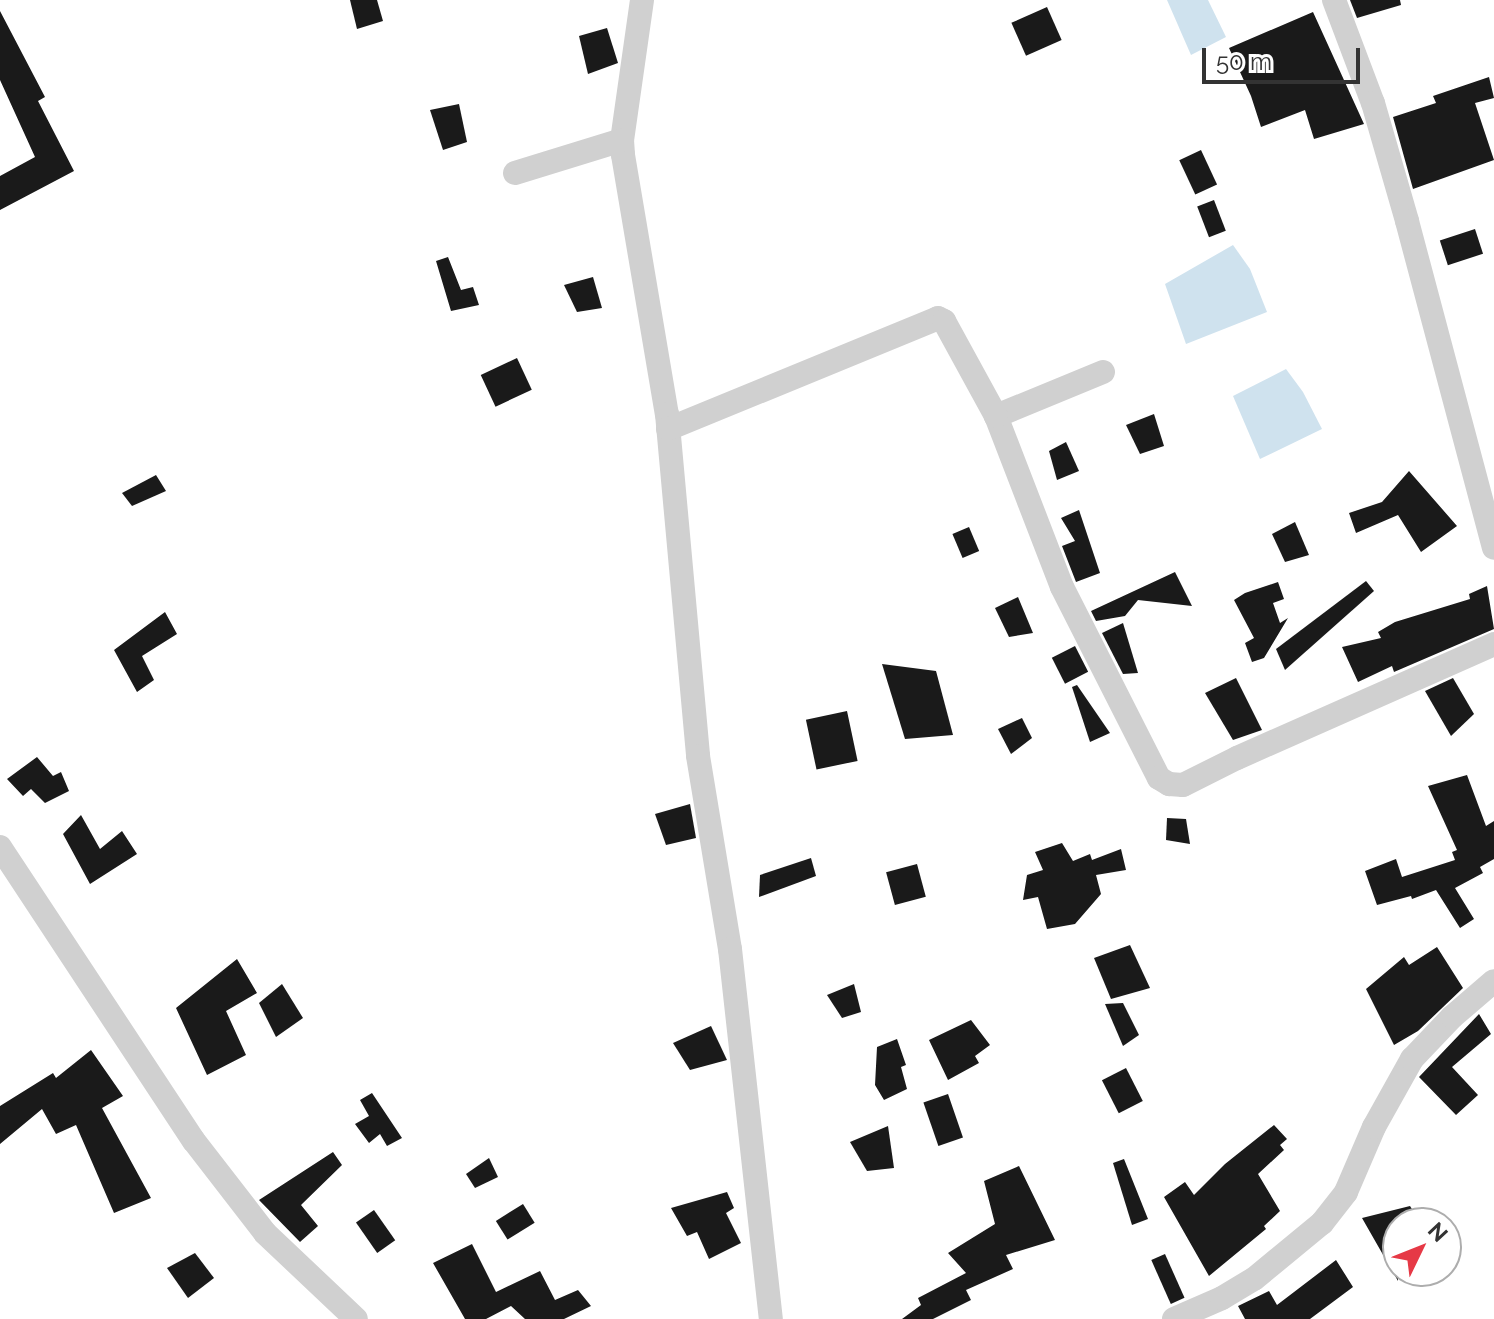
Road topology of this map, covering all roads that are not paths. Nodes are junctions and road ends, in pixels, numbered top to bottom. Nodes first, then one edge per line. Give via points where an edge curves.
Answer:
1 (642, 0) edge
2 (1334, 0) edge
3 (622, 140) junction
4 (515, 173) dead end
5 (1103, 372) dead end
6 (996, 416) junction
7 (668, 429) junction
8 (1494, 548) edge
9 (1494, 644) edge
10 (0, 847) edge
11 (1494, 981) edge
12 (356, 1319) edge
13 (771, 1319) edge
14 (1174, 1319) edge

1 - 3 street
2 - 8 street via 1373,103
3 - 4 street
3 - 7 street
5 - 6 street
6 - 7 street via 938,318
6 - 9 street via 1062,587 1159,778 1169,784 1183,785
7 - 13 street via 698,756 730,949
10 - 12 street via 194,1141 265,1233
11 - 14 street via 1412,1059 1379,1116 1346,1192 1322,1223 1254,1279

